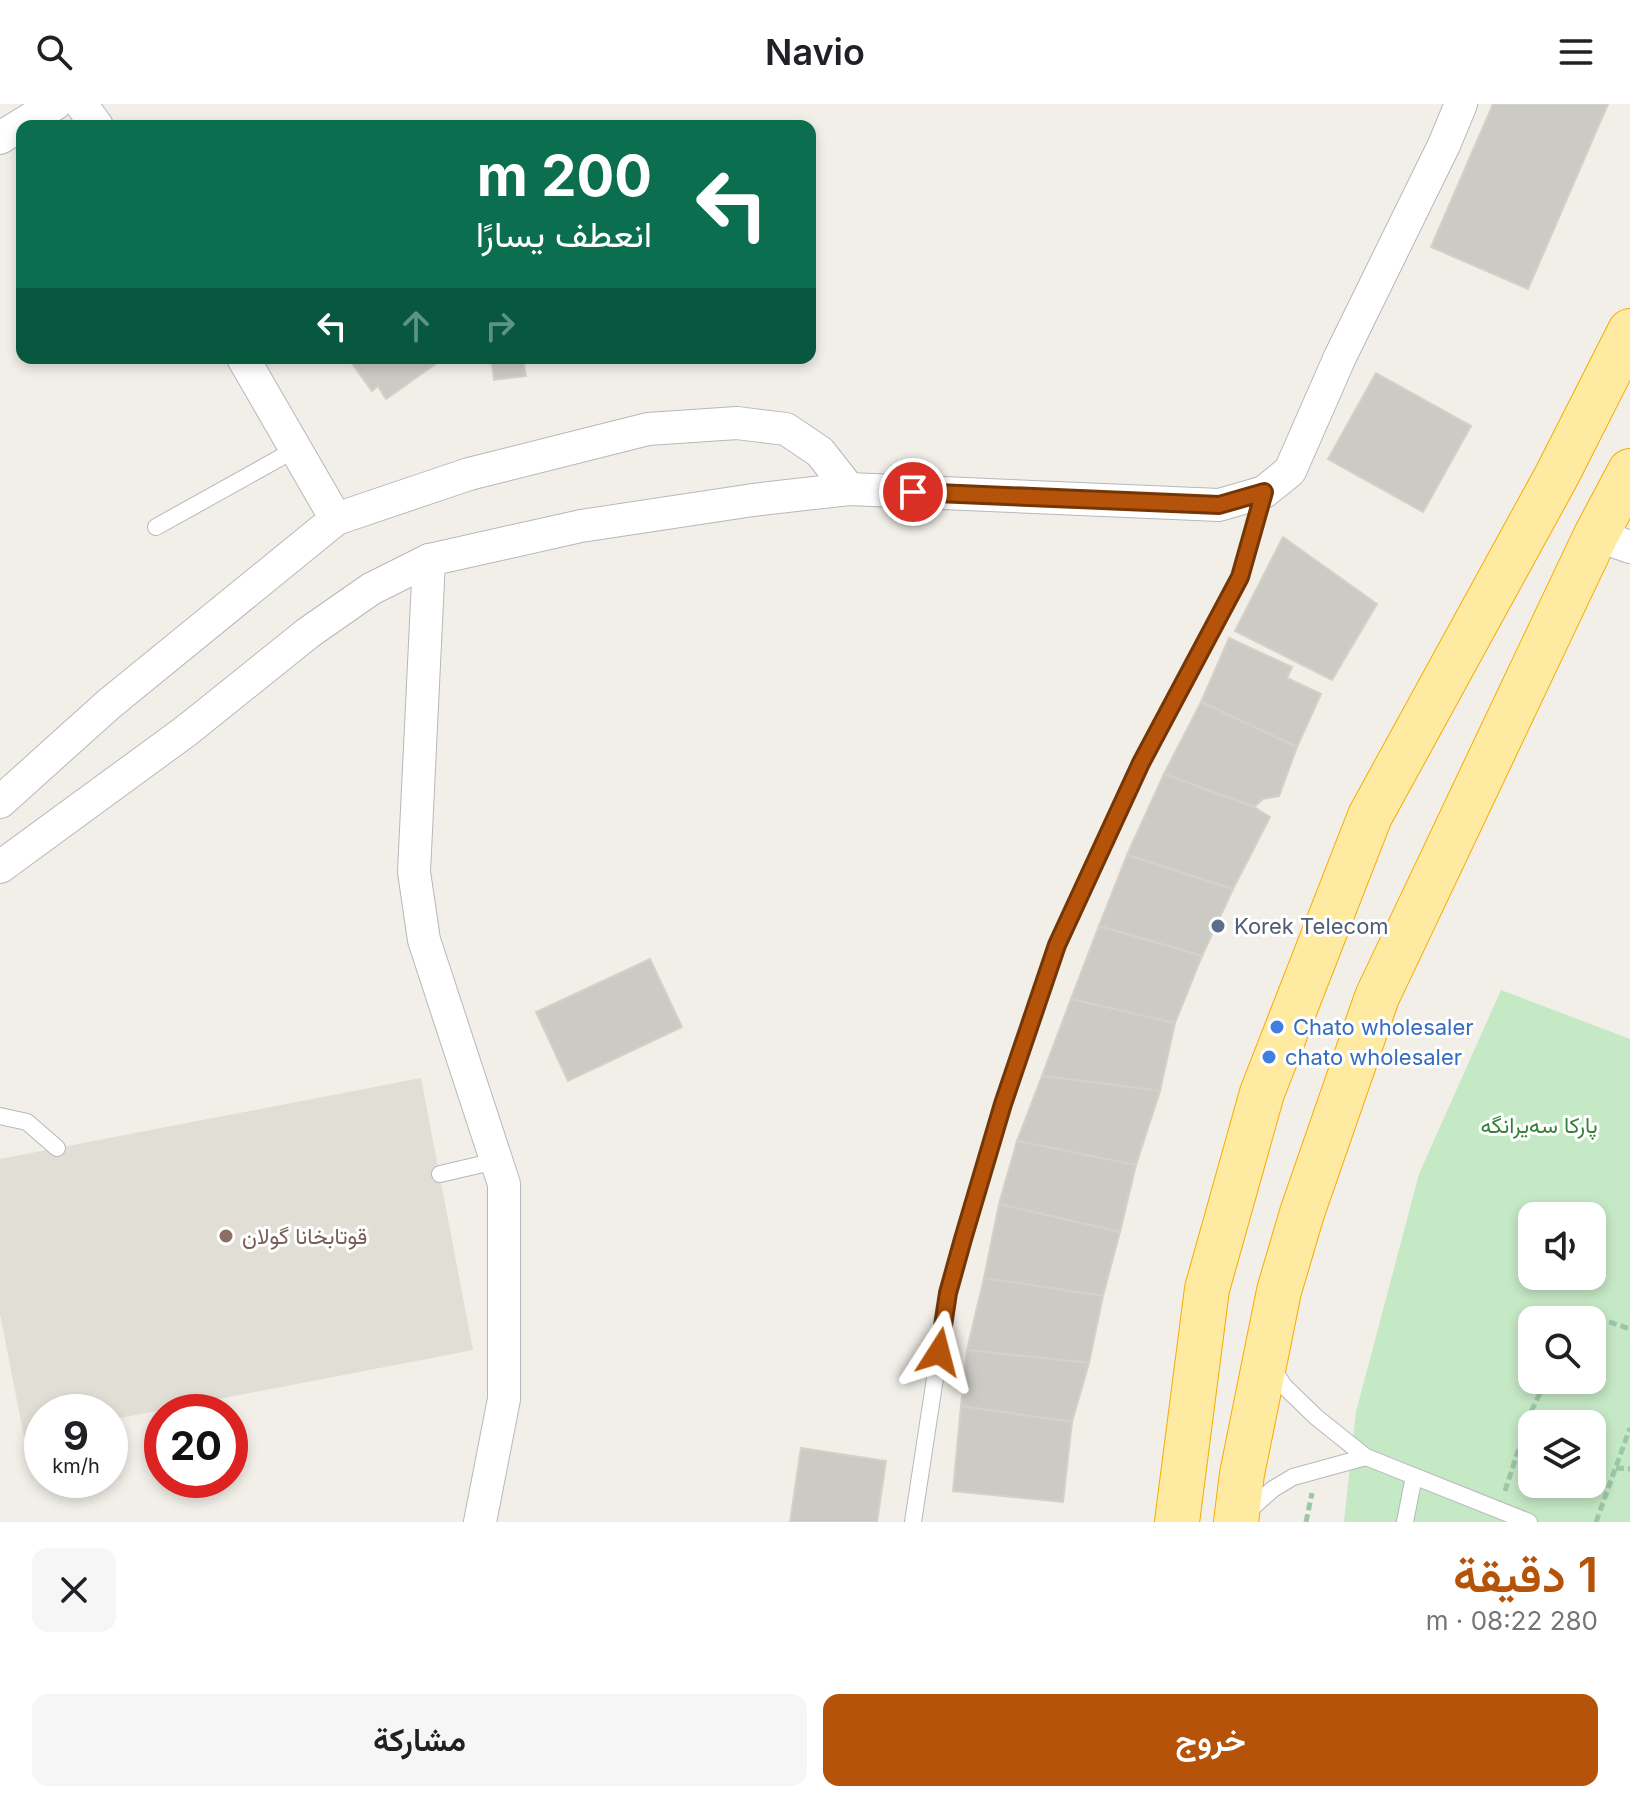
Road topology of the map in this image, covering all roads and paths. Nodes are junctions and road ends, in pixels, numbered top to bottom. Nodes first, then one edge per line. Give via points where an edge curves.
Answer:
1 (55, 104) edge
2 (1461, 104) edge
3 (29, 120) edge
4 (1630, 331) edge
5 (246, 364) edge
6 (296, 449) junction
7 (1630, 471) edge
8 (849, 489) junction
9 (1264, 492) junction
10 (336, 519) junction
11 (156, 527) dead end
12 (1613, 541) edge
13 (429, 560) junction
14 (0, 802) edge
15 (0, 867) edge
16 (0, 1116) edge
17 (57, 1148) dead end
18 (496, 1161) junction
19 (440, 1174) dead end
20 (1606, 1322) edge
21 (1630, 1329) edge
22 (1267, 1358) junction
23 (1540, 1394) edge
24 (1630, 1428) edge
25 (1366, 1457) junction
26 (1616, 1468) junction
27 (1630, 1469) edge
28 (1414, 1476) junction
29 (1500, 1510) junction
30 (480, 1522) edge
31 (913, 1522) edge
32 (1177, 1522) edge
33 (1236, 1522) edge
34 (1405, 1522) edge
35 (1529, 1522) edge
36 (1596, 1522) edge

1 - 3 street
2 - 9 street via 1290,471
4 - 32 highway via 1370,816 1262,1093 1207,1289
5 - 6 street
6 - 10 street
6 - 11 lane
7 - 12 highway
8 - 9 street via 1219,505
8 - 10 street via 820,452 786,429 737,423 648,429 469,474
8 - 13 street via 581,526
9 - 31 lane via 1240,577 1141,763 1057,945 948,1293
10 - 14 street via 109,704
12 - 22 highway via 1377,997 1302,1213 1279,1291
13 - 15 street via 371,589 308,633 186,731
13 - 18 street via 414,872 424,940
16 - 17 lane via 27,1122
18 - 19 lane
18 - 30 street via 504,1184 504,1399
20 - 21 path
22 - 25 lane via 1284,1386
22 - 33 highway
23 - 29 path
24 - 26 path
25 - 28 lane
25 - 33 lane via 1293,1477
26 - 27 path
26 - 36 path
28 - 29 lane
28 - 34 lane
29 - 35 lane

